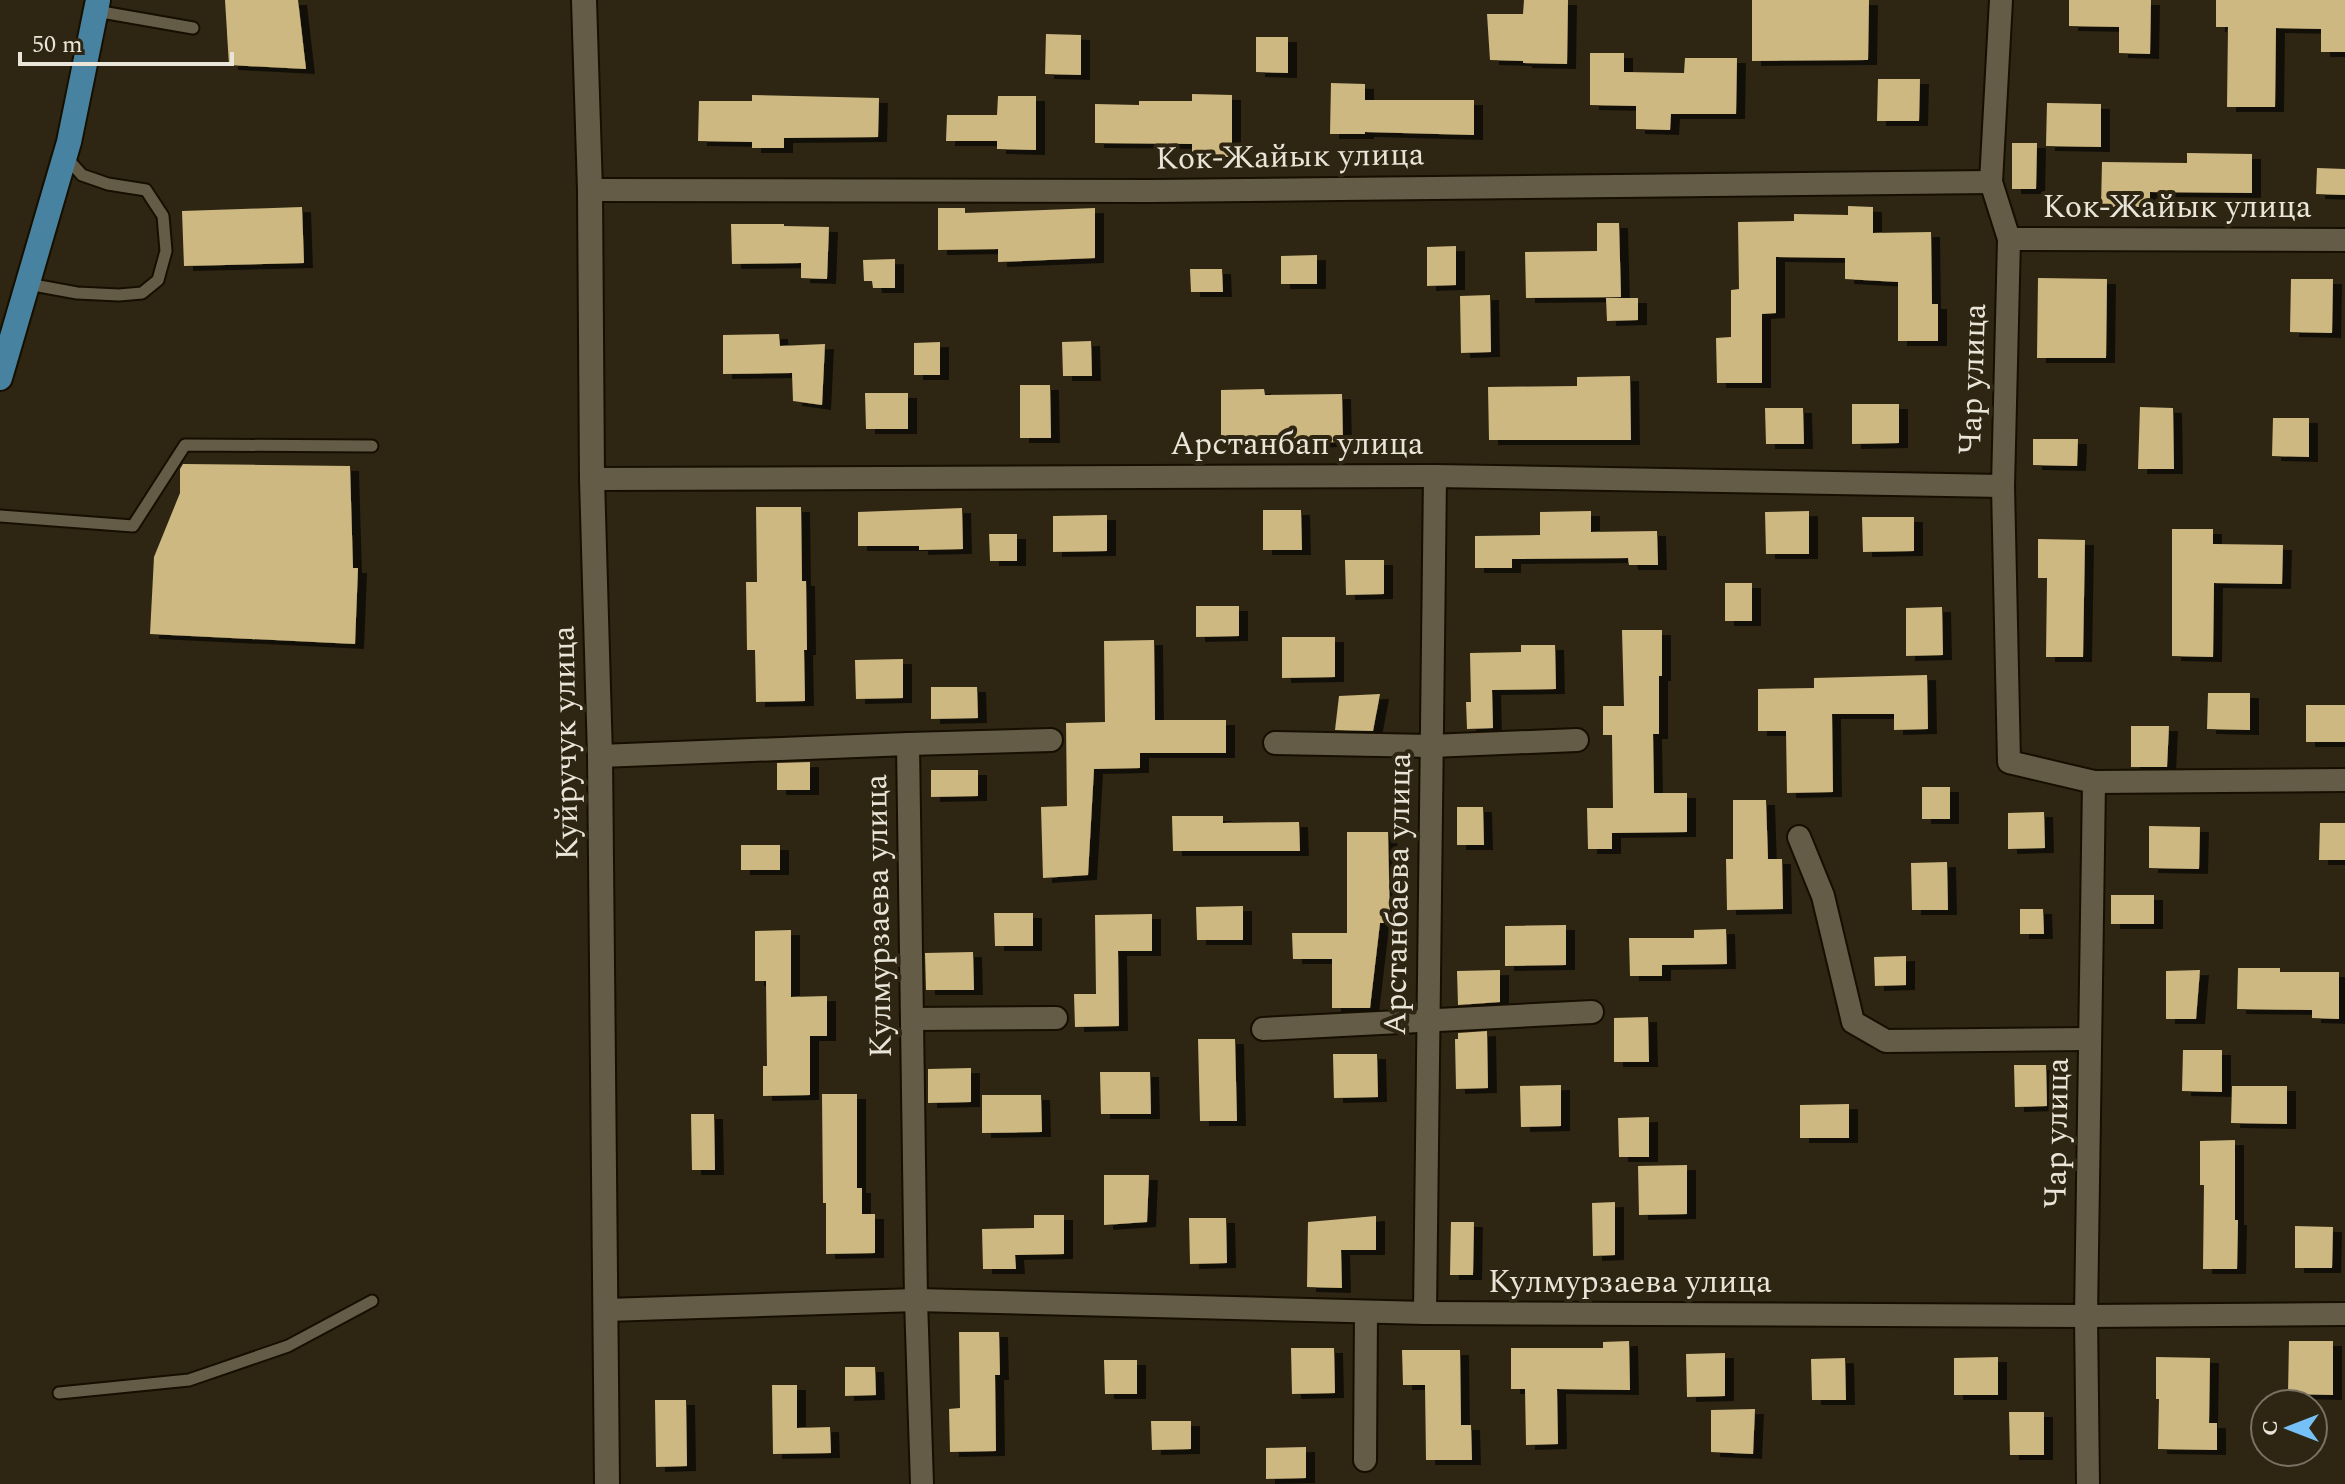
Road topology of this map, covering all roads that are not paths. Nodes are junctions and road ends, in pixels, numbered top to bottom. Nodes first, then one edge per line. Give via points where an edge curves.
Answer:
1 (584, 0) edge
2 (2001, 0) edge
3 (97, 5) edge
4 (193, 28) dead end
5 (64, 156) junction
6 (1991, 182) junction
7 (590, 190) junction
8 (2009, 239) junction
9 (2345, 240) edge
10 (27, 284) junction
11 (0, 378) edge
12 (372, 446) dead end
13 (1435, 476) junction
14 (592, 479) junction
15 (2003, 486) junction
16 (0, 516) edge
17 (1051, 740) dead end
18 (1577, 740) dead end
19 (1275, 743) dead end
20 (908, 744) junction
21 (1431, 746) junction
22 (600, 756) junction
23 (2345, 780) edge
24 (2094, 782) junction
25 (1799, 837) dead end
26 (1592, 1012) dead end
27 (1056, 1018) dead end
28 (912, 1019) junction
29 (1429, 1022) junction
30 (1263, 1029) dead end
31 (2090, 1039) junction
32 (916, 1300) junction
33 (372, 1301) dead end
34 (606, 1310) junction
35 (1366, 1312) junction
36 (1425, 1313) junction
37 (2345, 1314) edge
38 (2086, 1316) junction
39 (59, 1393) dead end
40 (1365, 1460) dead end
41 (607, 1484) edge
42 (922, 1484) edge
43 (2088, 1484) edge

1 - 7 street, Куйручук улица
2 - 6 street, Чар улица
3 - 4 lane
3 - 5 main road
5 - 10 main road
5 - 10 lane via 82,175 146,190 163,216 166,251 158,280 142,293 119,295
6 - 7 street, Кок-Жайык улица via 1166,191
6 - 8 street, Чар улица
7 - 14 street, Куйручук улица
8 - 9 street, Кок-Жайык улица
8 - 15 street, Чар улица
10 - 11 main road
12 - 16 lane via 185,445 133,526
13 - 14 street, Арстанбап улица
13 - 15 street, Арстанбап улица
13 - 21 street, Арстанбаева улица
14 - 22 street, Куйручук улица
15 - 24 street, Чар улица via 2009,762
17 - 20 street
18 - 21 street
19 - 21 street
20 - 22 street, Кулмурзаева улица
20 - 28 street, Кулмурзаева улица
21 - 29 street, Арстанбаева улица
22 - 34 street, Куйручук улица
23 - 24 street
24 - 31 street, Чар улица
25 - 31 street via 1823,896 1853,1022 1886,1041
26 - 29 street
27 - 28 street
28 - 32 street, Кулмурзаева улица
29 - 30 street
29 - 36 street, Арстанбаева улица
31 - 38 street, Чар улица
32 - 34 street, Кулмурзаева улица
32 - 35 street, Кулмурзаева улица
32 - 42 street, Кулмурзаева улица
33 - 39 lane via 288,1346 189,1380
34 - 41 street, Куйручук улица
35 - 36 street, Кулмурзаева улица
35 - 40 street
36 - 38 street, Кулмурзаева улица
37 - 38 street, Кулмурзаева улица
38 - 43 street, Чар улица

